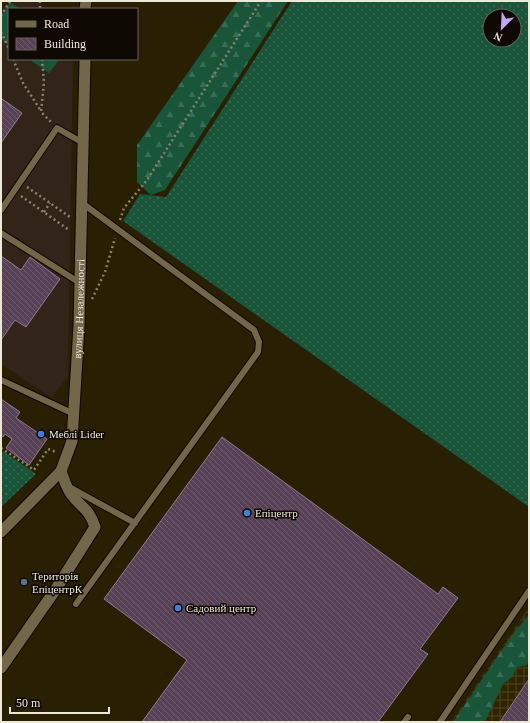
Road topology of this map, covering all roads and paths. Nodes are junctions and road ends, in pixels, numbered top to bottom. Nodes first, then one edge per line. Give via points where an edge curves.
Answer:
1 (10, 1) edge
2 (261, 1) edge
3 (1, 16) edge
4 (1, 32) edge
5 (8, 48) edge
6 (13, 60) edge
7 (42, 60) edge
8 (84, 60) edge
9 (41, 112) junction
10 (57, 128) junction
11 (83, 143) junction
12 (20, 182) junction
13 (14, 191) junction
14 (50, 203) junction
15 (82, 203) junction
16 (1, 210) edge
17 (44, 212) junction
18 (74, 220) dead end
19 (120, 222) dead end
20 (1, 233) edge
21 (74, 233) dead end
22 (115, 236) dead end
23 (80, 284) junction
24 (89, 306) dead end
25 (1, 380) edge
26 (74, 414) junction
27 (1, 448) edge
28 (67, 456) junction
29 (61, 471) junction
30 (66, 486) junction
31 (135, 523) junction
32 (1, 532) edge
33 (529, 591) edge
34 (76, 604) dead end
35 (1, 668) edge
36 (440, 722) edge

1 - 3 path
2 - 19 path via 147,180 124,208
4 - 5 path
6 - 9 path via 23,83
7 - 9 path via 44,82
8 - 11 street, вулиця Незалежності
9 - 10 path
10 - 11 lane
10 - 12 lane
11 - 15 street, вулиця Незалежності
12 - 13 lane
12 - 14 path
13 - 16 lane
13 - 17 path
14 - 17 path
14 - 18 path
15 - 23 street, вулиця Незалежності
15 - 31 lane via 254,330 259,342 258,352
17 - 21 path
20 - 23 lane
22 - 24 path via 105,272
23 - 26 street, вулиця Незалежності
25 - 26 lane
26 - 28 street, вулиця Незалежності via 72,441
27 - 28 path via 34,470 48,449
28 - 29 street, вулиця Незалежності
29 - 30 street
29 - 32 street, вулиця Незалежності
30 - 31 lane
30 - 35 street via 91,514 95,527
31 - 34 lane
33 - 36 lane

